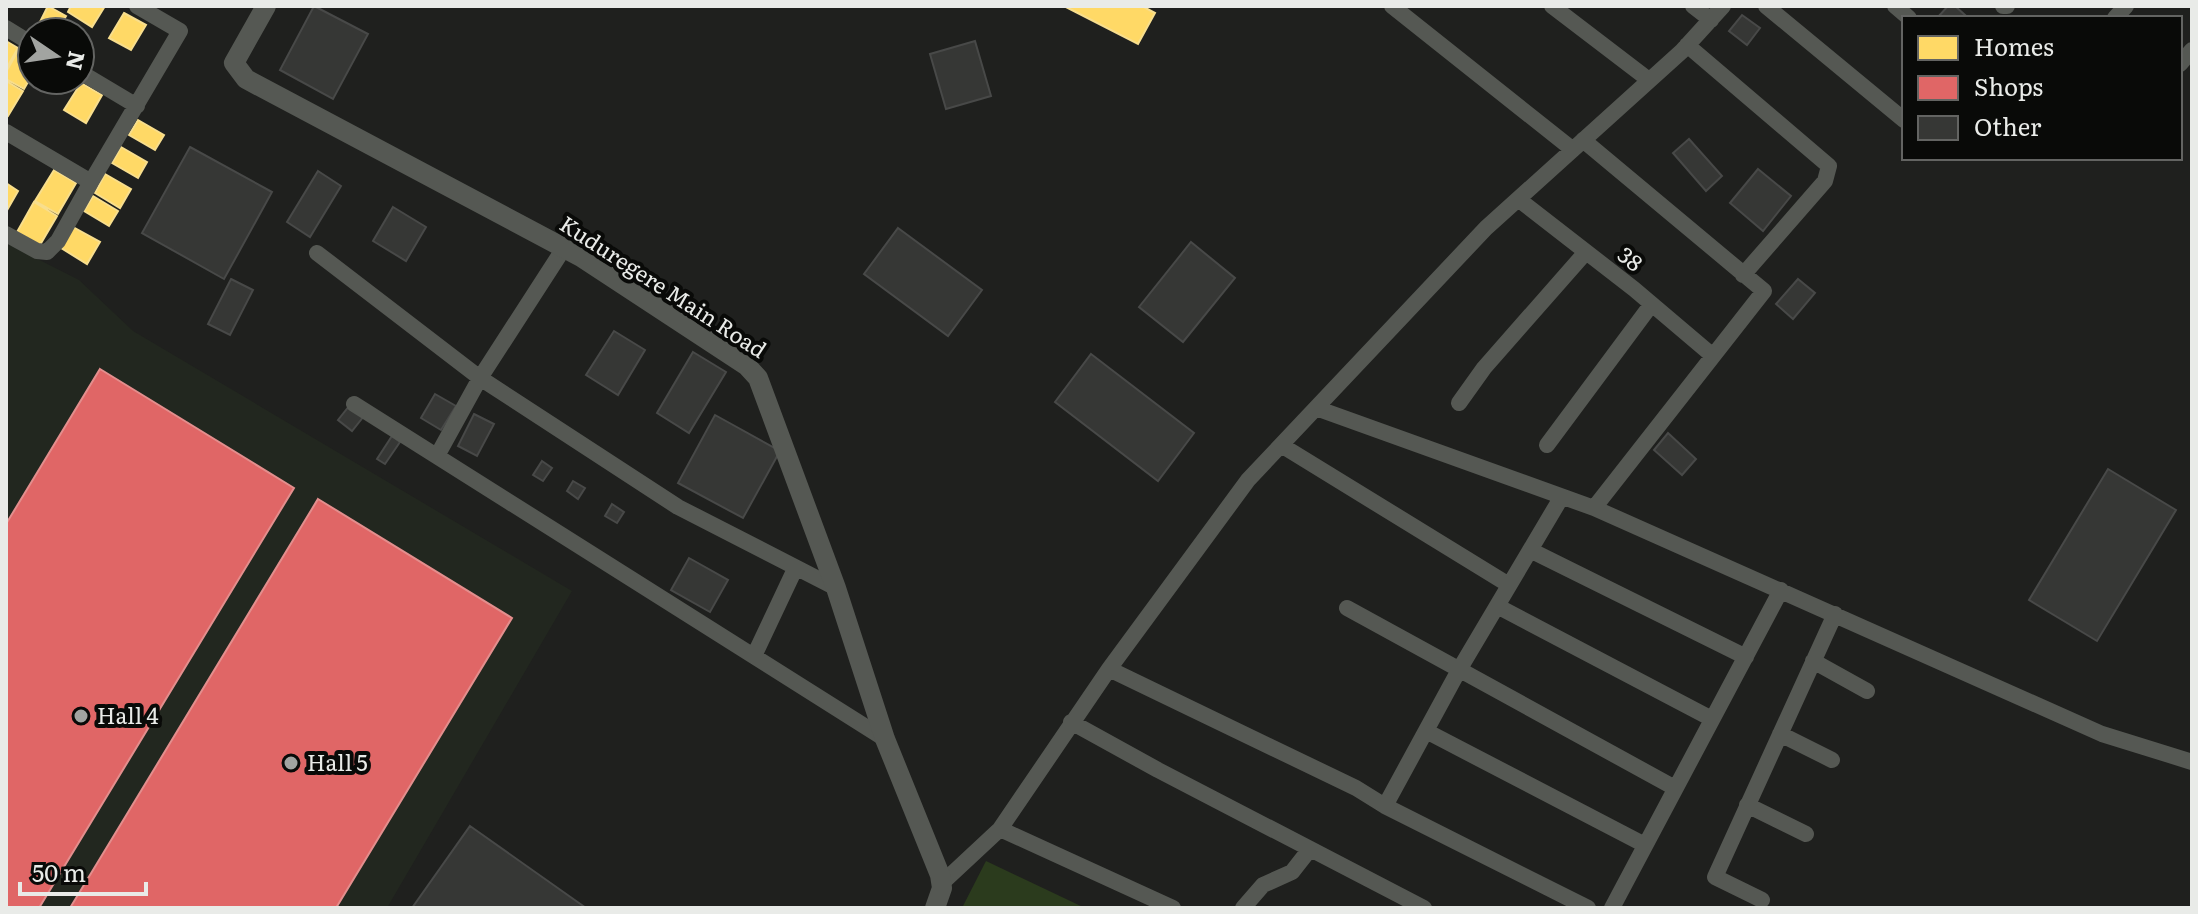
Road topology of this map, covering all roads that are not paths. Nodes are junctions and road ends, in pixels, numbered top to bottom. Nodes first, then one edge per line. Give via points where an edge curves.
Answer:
1 (137, 6) edge
2 (266, 6) edge
3 (1392, 6) edge
4 (1552, 6) edge
5 (1693, 6) edge
6 (1723, 6) edge
7 (1766, 6) edge
8 (1711, 20) junction
9 (1687, 45) junction
10 (1649, 80) junction
11 (96, 82) edge
12 (137, 106) junction
13 (1902, 118) edge
14 (6, 132) edge
15 (1578, 145) junction
16 (91, 182) junction
17 (1518, 199) junction
18 (6, 234) edge
19 (564, 248) junction
20 (1586, 252) junction
21 (317, 253) dead end
22 (1743, 275) junction
23 (1651, 305) junction
24 (1713, 356) junction
25 (480, 378) junction
26 (1459, 403) dead end
27 (354, 404) dead end
28 (1316, 408) junction
29 (1281, 445) junction
30 (1547, 445) dead end
31 (437, 456) junction
32 (1561, 498) junction
33 (1594, 508) junction
34 (1530, 550) junction
35 (795, 569) junction
36 (1509, 585) junction
37 (836, 588) junction
38 (1781, 590) junction
39 (1497, 606) junction
40 (1347, 608) dead end
41 (1835, 614) junction
42 (754, 656) junction
43 (1746, 657) junction
44 (1813, 661) junction
45 (1109, 669) junction
46 (1459, 670) junction
47 (1867, 691) dead end
48 (1712, 719) junction
49 (1071, 722) junction
50 (1426, 731) junction
51 (1780, 734) junction
52 (885, 739) junction
53 (1832, 760) dead end
54 (2192, 762) edge
55 (1675, 788) junction
56 (1747, 805) junction
57 (1385, 806) junction
58 (1000, 829) junction
59 (1806, 834) dead end
60 (1645, 845) junction
61 (1310, 849) junction
62 (941, 884) junction
63 (1762, 900) dead end
64 (935, 908) edge
65 (1173, 908) edge
66 (1243, 908) edge
67 (1424, 908) edge
68 (1588, 908) edge
69 (1612, 908) edge

1 - 12 street via 180,31
2 - 19 street, Kuduregere Main Road via 234,63 246,79
3 - 15 street
4 - 10 street
5 - 8 street
6 - 8 street
7 - 13 street
8 - 9 street
9 - 10 street
9 - 22 street via 1829,166 1825,181
10 - 15 street
11 - 12 street
12 - 16 street
14 - 16 street
15 - 17 street
15 - 22 street
16 - 18 street via 47,252
17 - 20 street, 38
17 - 28 street
19 - 25 street
19 - 37 street, Kuduregere Main Road via 758,378
20 - 23 street, 38
20 - 26 street
21 - 25 street
22 - 24 street via 1764,291
23 - 24 street, 38
23 - 30 street
24 - 33 street
25 - 31 street
25 - 35 street via 678,507
27 - 31 street
28 - 29 street
28 - 32 street
29 - 36 street
29 - 45 street via 1248,480
31 - 42 street
32 - 33 street
32 - 34 street
33 - 38 street
34 - 36 street
34 - 43 street
35 - 37 street
35 - 42 street
36 - 39 street
37 - 52 street, Kuduregere Main Road
38 - 41 street
38 - 43 street
39 - 46 street
39 - 48 street
40 - 46 street
41 - 44 street
41 - 54 street via 2102,734
42 - 52 street
43 - 48 street
44 - 47 street
44 - 51 street
45 - 49 street
45 - 57 street
46 - 50 street
46 - 55 street
48 - 55 street
49 - 58 street
49 - 61 street
50 - 57 street
50 - 60 street
51 - 53 street
51 - 56 street
52 - 62 street, Kuduregere Main Road
55 - 60 street
56 - 59 street
56 - 63 street via 1715,877
57 - 68 street
58 - 62 street
58 - 65 street
60 - 69 street
61 - 66 street via 1292,872 1263,885
61 - 67 street
62 - 64 street

